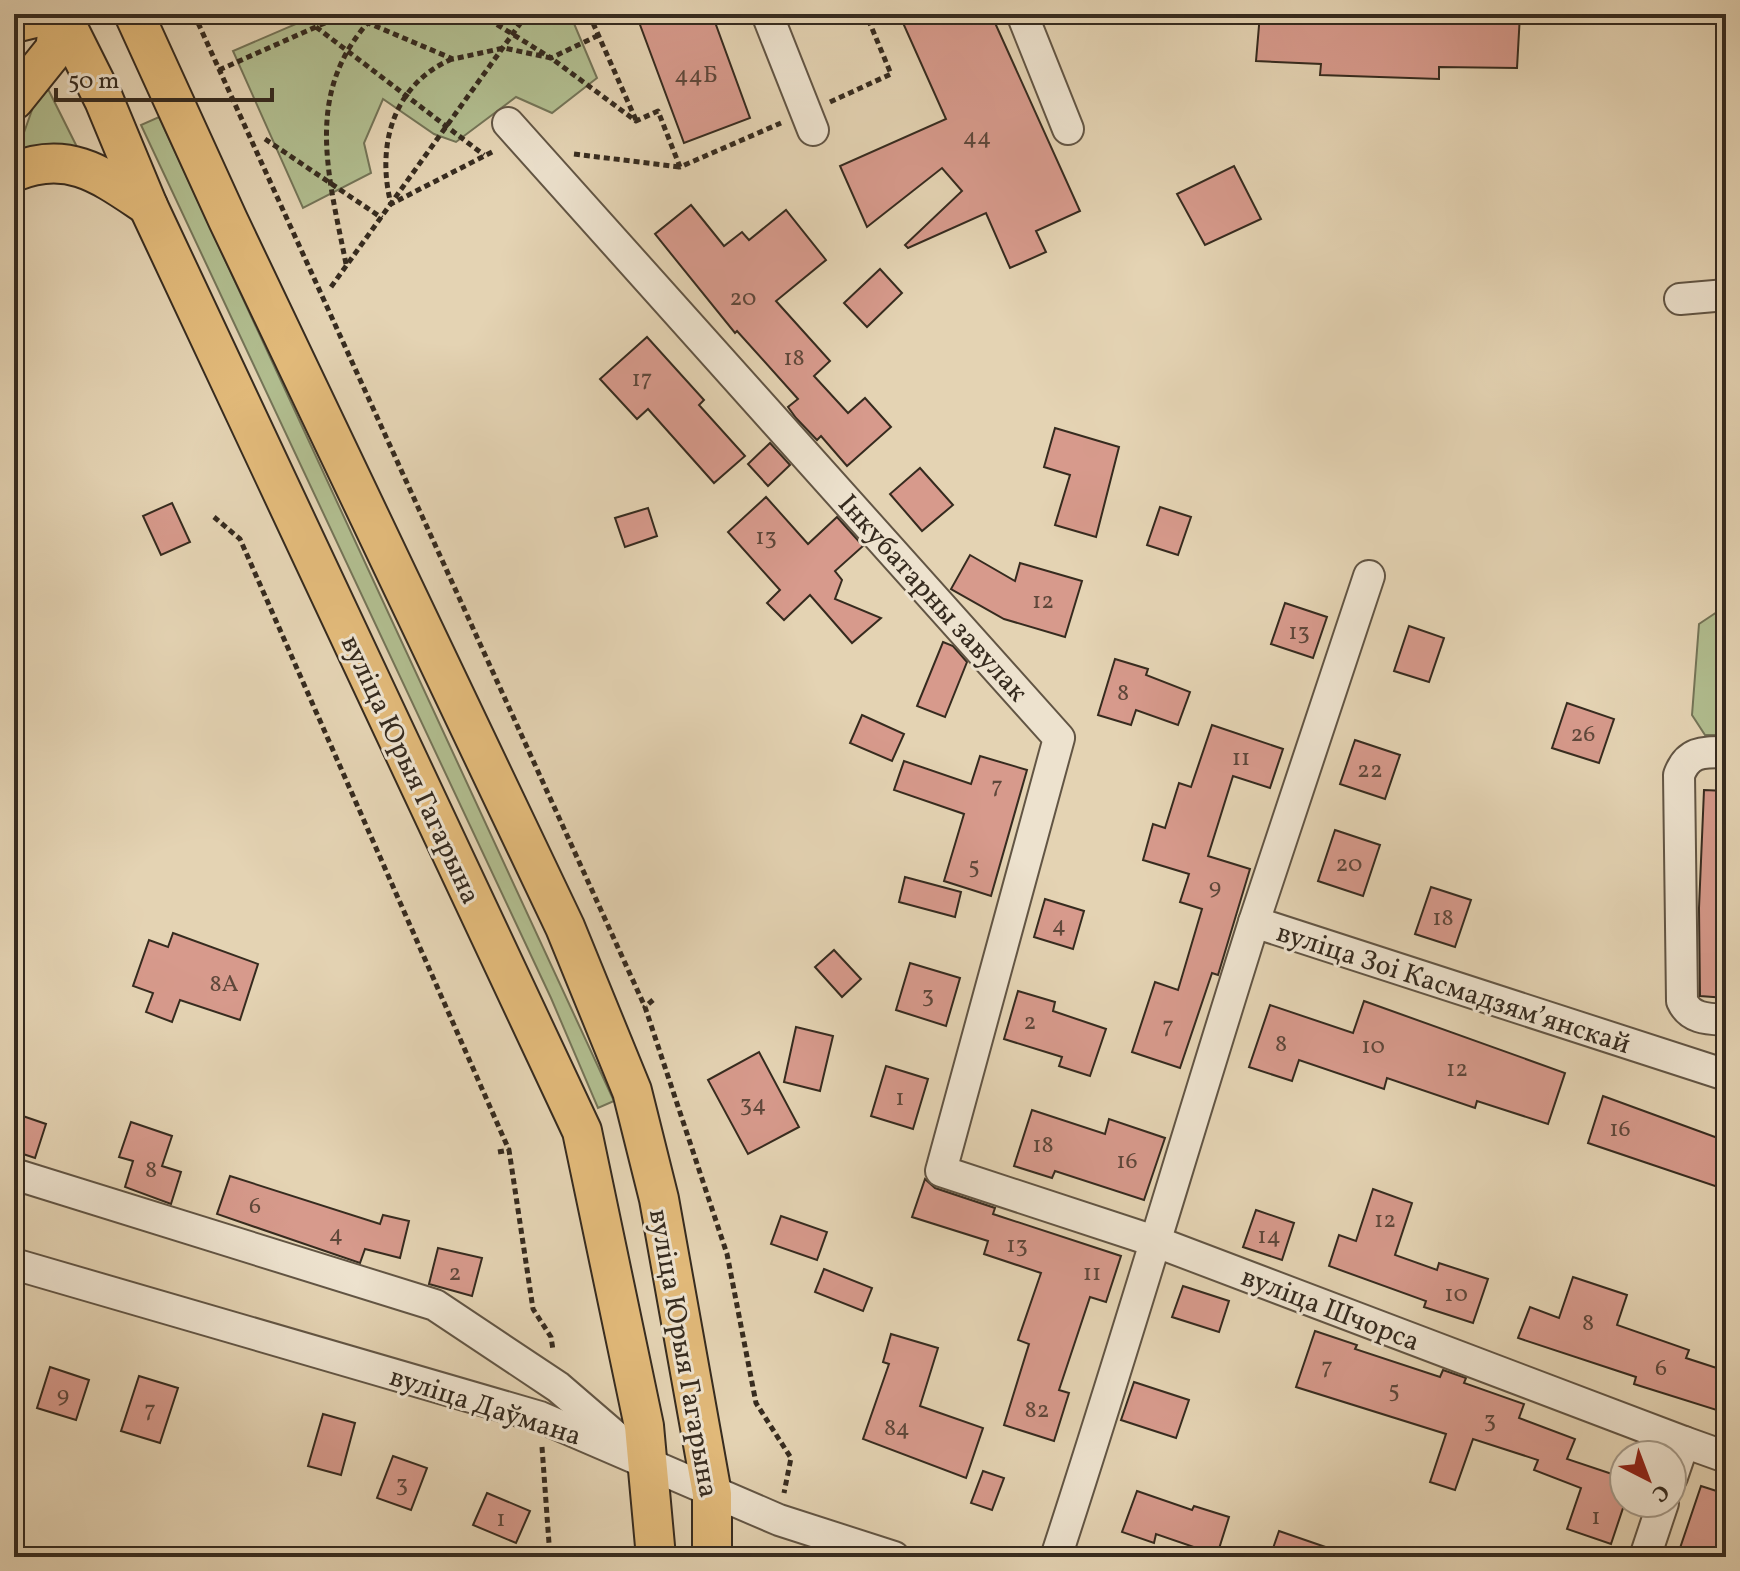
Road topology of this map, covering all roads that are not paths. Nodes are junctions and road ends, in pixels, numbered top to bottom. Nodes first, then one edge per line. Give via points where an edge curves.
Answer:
1 (51, 14) edge
2 (60, 14) edge
3 (767, 14) edge
4 (1022, 14) edge
5 (131, 18) edge
6 (14, 23) edge
7 (14, 100) edge
8 (809, 121) road end
9 (1068, 129) dead end
10 (522, 137) road end
11 (14, 172) edge
12 (148, 206) junction
13 (1726, 295) edge
14 (1680, 299) dead end
15 (1369, 576) dead end
16 (1726, 752) edge
17 (1254, 922) junction
18 (1726, 1020) edge
19 (1726, 1075) edge
20 (941, 1171) joint
21 (14, 1174) edge
22 (1154, 1241) junction
23 (14, 1264) edge
24 (1676, 1439) edge
25 (1688, 1443) edge
26 (1726, 1457) edge
27 (647, 1463) junction
28 (712, 1494) junction
29 (1658, 1519) edge
30 (656, 1557) edge
31 (712, 1557) edge
32 (894, 1557) edge
33 (1056, 1557) edge
34 (1645, 1557) edge

1 - 6 main road
2 - 7 main road via 55,49
2 - 12 main road, вуліца Юрыя Гагарына via 104,100
3 - 8 street
4 - 9 street
5 - 28 main road, вуліца Юрыя Гагарына via 565,927 632,1091 659,1199
10 - 20 street, Інкубатарны завулак via 1059,738
11 - 12 main road via 61,162 100,174
12 - 27 main road, вуліца Юрыя Гагарына via 582,1131 644,1426
13 - 14 street
15 - 17 street, вуліца Зоі Касмадзямʼянскай
16 - 18 street via 1694,754 1679,775 1682,1001 1693,1015
17 - 19 street, вуліца Зоі Касмадзямʼянскай
17 - 22 street
20 - 22 street, вуліца Шчорса
21 - 27 street, вуліца Даўмана via 435,1305 558,1387
22 - 24 street, вуліца Шчорса
22 - 33 street
23 - 27 street, вуліца Даўмана via 540,1417
25 - 26 street, вуліца Шчорса
27 - 28 street
27 - 30 main road, вуліца Юрыя Гагарына
28 - 31 main road, вуліца Юрыя Гагарына
28 - 32 street
29 - 34 street

